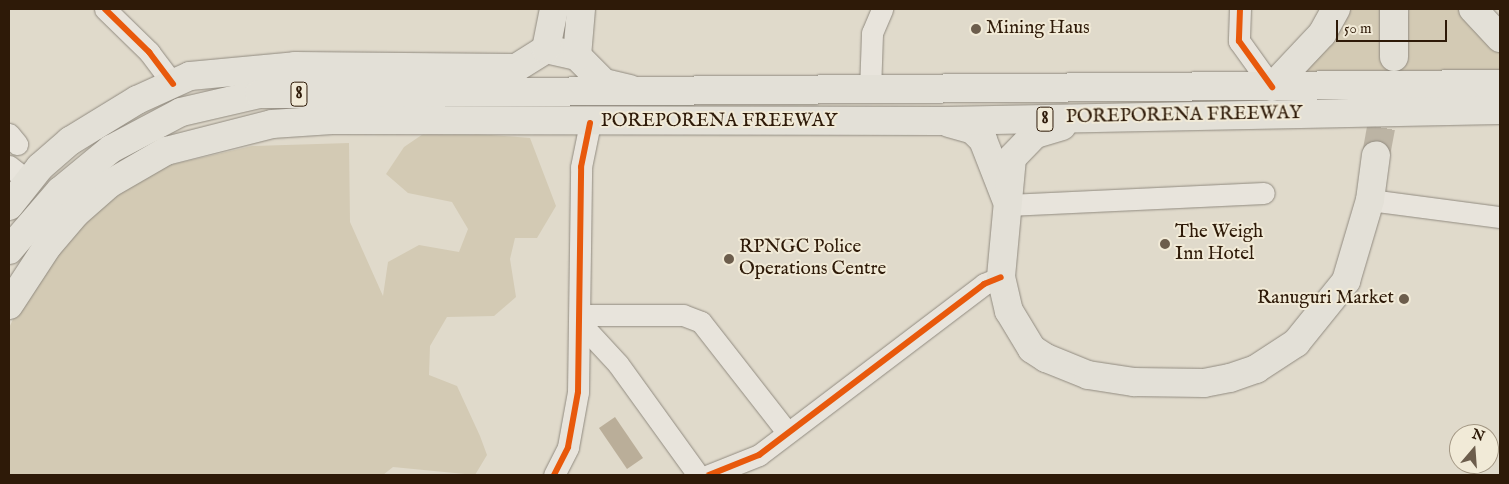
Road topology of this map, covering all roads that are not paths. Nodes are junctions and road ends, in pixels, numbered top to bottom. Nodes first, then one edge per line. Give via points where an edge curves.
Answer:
1 (106, 9) edge
2 (554, 9) edge
3 (580, 9) edge
4 (882, 9) edge
5 (1240, 9) edge
6 (1336, 9) edge
7 (1394, 9) edge
8 (1473, 9) edge
9 (1500, 38) edge
10 (546, 49) junction
11 (577, 56) junction
12 (1394, 57) dead end
13 (172, 84) junction
14 (1500, 84) edge
15 (1272, 87) junction
16 (870, 91) junction
17 (644, 92) junction
18 (1500, 110) edge
19 (1100, 118) junction
20 (943, 121) junction
21 (590, 122) junction
22 (1376, 155) tunnel mouth
23 (18, 173) edge
24 (1264, 194) dead end
25 (1370, 200) junction
26 (1008, 205) junction
27 (9, 206) edge
28 (1500, 218) edge
29 (9, 250) edge
30 (1001, 277) junction
31 (9, 306) edge
32 (581, 319) junction
33 (787, 432) junction
34 (554, 475) edge
35 (698, 475) edge
36 (709, 475) edge

1 - 13 street via 149,52
2 - 10 main road
3 - 11 main road
4 - 16 street via 872,33
5 - 15 street via 1239,41
6 - 15 main road via 1322,34
7 - 12 main road
8 - 9 main road
10 - 11 main road
10 - 13 main road via 516,68 246,67 190,76
11 - 17 main road via 604,83
13 - 23 main road via 137,100
14 - 15 main road, POREPORENA FREEWAY / 8
15 - 16 main road, POREPORENA FREEWAY / 8
16 - 17 main road, POREPORENA FREEWAY / 8
17 - 29 main road, POREPORENA FREEWAY / 8 via 272,93 230,98 181,112 111,149 60,190
18 - 19 main road, POREPORENA FREEWAY / 8
19 - 20 main road, POREPORENA FREEWAY / 8
19 - 26 main road via 1046,129 1023,142 1012,158
20 - 21 main road, POREPORENA FREEWAY / 8
20 - 26 main road via 973,130 982,140
21 - 31 main road, POREPORENA FREEWAY / 8 via 303,120 246,128 166,151 109,184 76,213
21 - 32 street via 581,167
22 - 25 main road
23 - 27 main road
24 - 26 street
25 - 28 street
25 - 30 main road via 1351,268 1330,306 1296,343 1256,369 1230,378 1204,383 1134,382 1088,375 1056,363 1032,349 1024,337 1009,311
26 - 30 main road
30 - 33 street via 984,284
32 - 33 street via 683,315 701,322
32 - 34 street via 575,416
32 - 35 street via 618,364
33 - 36 street via 758,454

